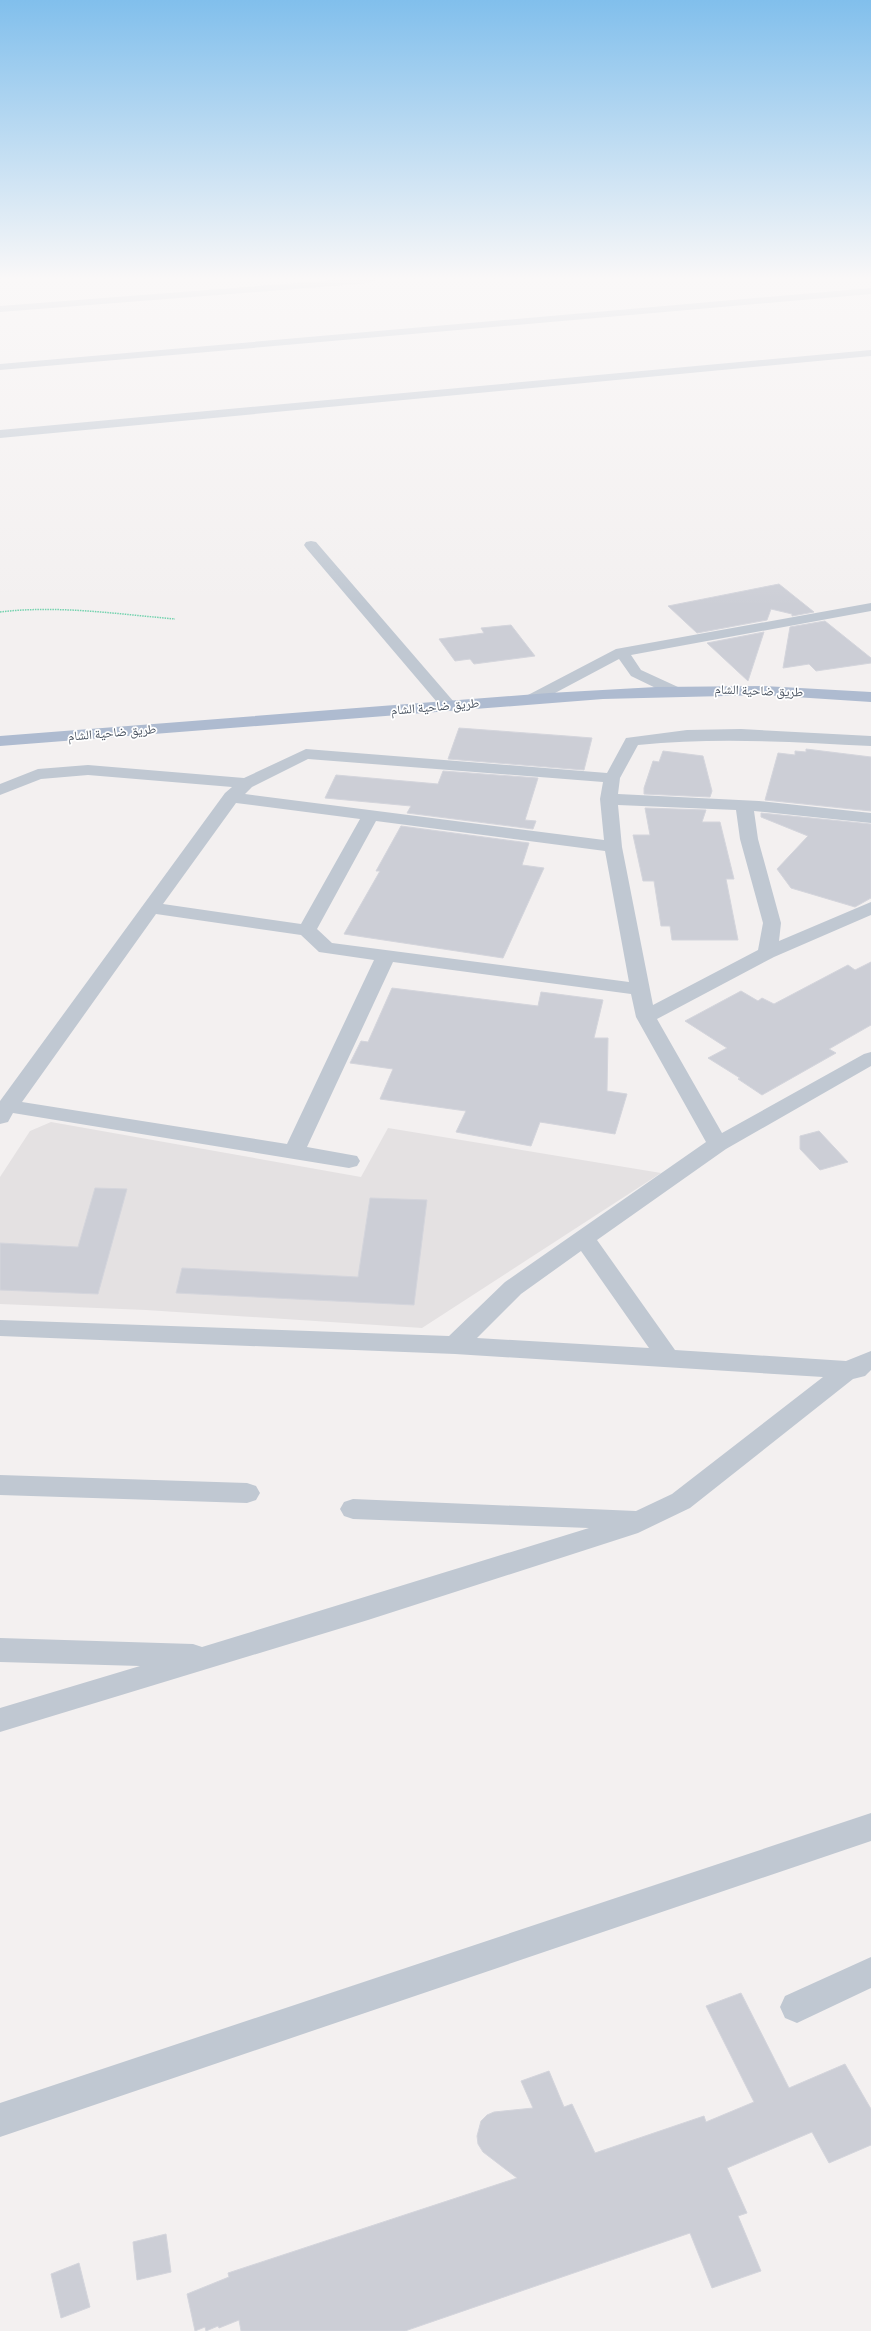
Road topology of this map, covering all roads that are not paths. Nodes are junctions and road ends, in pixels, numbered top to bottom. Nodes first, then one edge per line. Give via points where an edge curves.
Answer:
1 (486, 389) edge
2 (0, 434) edge
3 (311, 545) dead end
4 (871, 607) edge
5 (621, 652) junction
6 (672, 690) junction
7 (871, 696) edge
8 (534, 698) junction
9 (448, 705) junction
10 (871, 710) edge
11 (0, 741) edge
12 (871, 741) edge
13 (0, 754) edge
14 (612, 778) junction
15 (246, 783) junction
16 (0, 790) edge
17 (231, 796) junction
18 (609, 799) junction
19 (744, 805) junction
20 (372, 815) junction
21 (871, 818) edge
22 (613, 847) junction
23 (150, 908) junction
24 (871, 908) edge
25 (307, 930) junction
26 (767, 953) junction
27 (386, 956) junction
28 (640, 989) junction
29 (646, 1017) junction
30 (871, 1058) edge
31 (4, 1112) edge
32 (718, 1144) junction
33 (294, 1152) junction
34 (348, 1161) dead end
35 (584, 1238) junction
36 (0, 1328) edge
37 (455, 1345) junction
38 (668, 1358) junction
39 (864, 1367) edge
40 (0, 1485) edge
41 (247, 1493) dead end
42 (353, 1509) dead end
43 (642, 1520) junction
44 (0, 1650) edge
45 (212, 1656) junction
46 (0, 1720) edge
47 (871, 1827) edge
48 (871, 1972) edge
49 (797, 2007) dead end
50 (0, 2120) edge

1 - 2 street
3 - 9 street
4 - 5 street
5 - 6 street via 636,673
5 - 8 street
6 - 7 main road, طريق ضاحية الشام via 784,690
6 - 8 main road, طريق ضاحية الشام
8 - 9 main road, طريق ضاحية الشام
9 - 11 main road, طريق ضاحية الشام
10 - 13 main road, طريق ضاحية الشام via 707,702 620,705
12 - 14 street via 741,734 687,735 632,741
14 - 15 street via 306,754
14 - 18 street
15 - 16 street via 88,770 38,774
15 - 17 street
17 - 20 street
17 - 23 street
18 - 19 street
18 - 22 street
19 - 21 street
19 - 26 street via 749,839 772,924
20 - 22 street
20 - 25 street
22 - 28 street
23 - 25 street
23 - 31 street
24 - 26 street
25 - 27 street via 326,948
26 - 29 street
27 - 28 street
27 - 33 street
28 - 29 street
29 - 32 street
30 - 32 street
31 - 33 street
32 - 35 street
33 - 34 street
35 - 37 street via 513,1288
35 - 38 street
36 - 37 street
37 - 38 street
38 - 39 street
39 - 43 street via 681,1501
40 - 41 street
42 - 43 street
43 - 45 street via 622,1529
44 - 45 street
45 - 46 street
47 - 50 street
48 - 49 street

